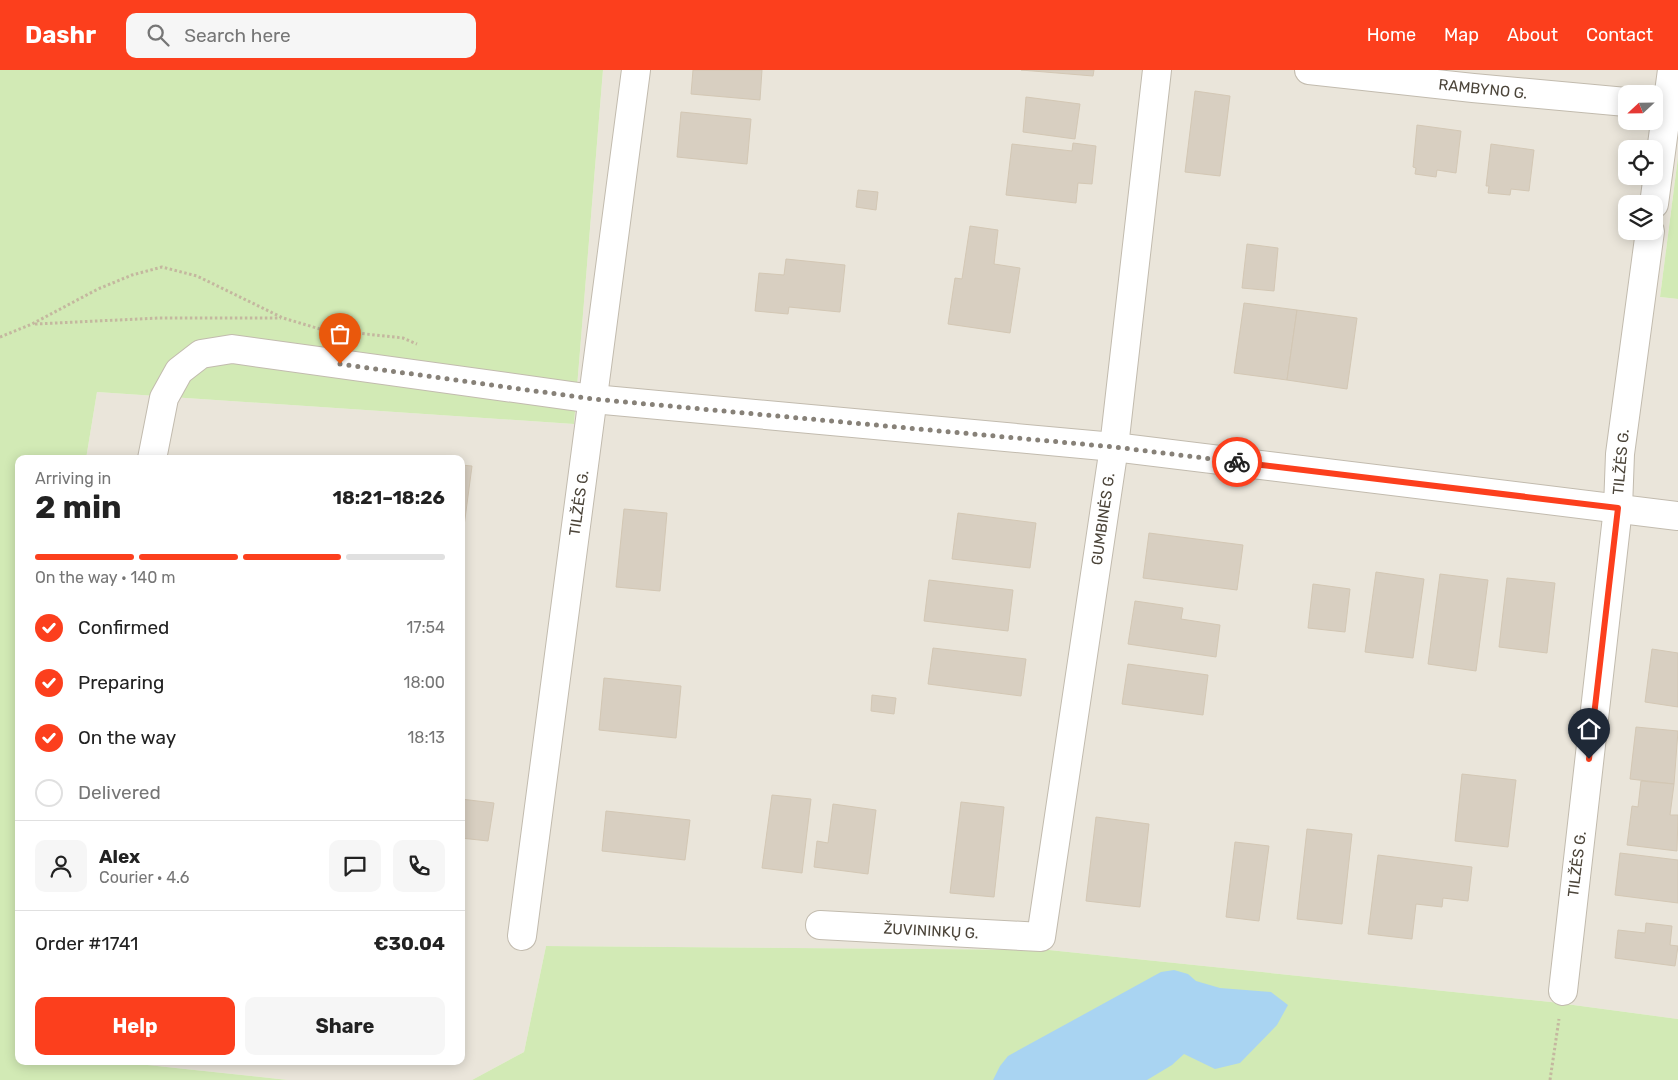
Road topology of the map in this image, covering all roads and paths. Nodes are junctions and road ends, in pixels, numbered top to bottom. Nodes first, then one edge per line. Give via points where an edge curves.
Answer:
1 (636, 70) edge
2 (1157, 70) edge
3 (1309, 70) edge
4 (1672, 70) edge
5 (1663, 96) edge
6 (1618, 101) edge
7 (1658, 130) edge
8 (1655, 195) edge
9 (1649, 240) edge
10 (282, 318) junction
11 (32, 324) junction
12 (0, 337) edge
13 (420, 346) dead end
14 (593, 399) junction
15 (1114, 447) junction
16 (153, 455) edge
17 (1618, 508) junction
18 (1678, 516) edge
19 (820, 926) dead end
20 (522, 936) dead end
21 (1041, 937) joint
22 (1563, 991) joint
23 (1550, 1080) edge

1 - 14 street, TILŽĖS G.
2 - 15 street, GUMBINĖS G.
3 - 6 street, RAMBYNO G.
4 - 5 street
7 - 8 street
9 - 17 street, TILŽĖS G. via 1620,454
10 - 11 path via 159,318
10 - 11 path via 197,276 162,267 98,289
10 - 13 path via 320,329 403,338
11 - 12 path
14 - 15 street
14 - 16 street via 232,349 201,354 179,371 164,398
14 - 20 street, TILŽĖS G.
15 - 17 street
15 - 21 street, GUMBINĖS G.
17 - 18 street
17 - 22 street, TILŽĖS G.
19 - 21 street, ŽUVININKŲ G.
22 - 23 path

